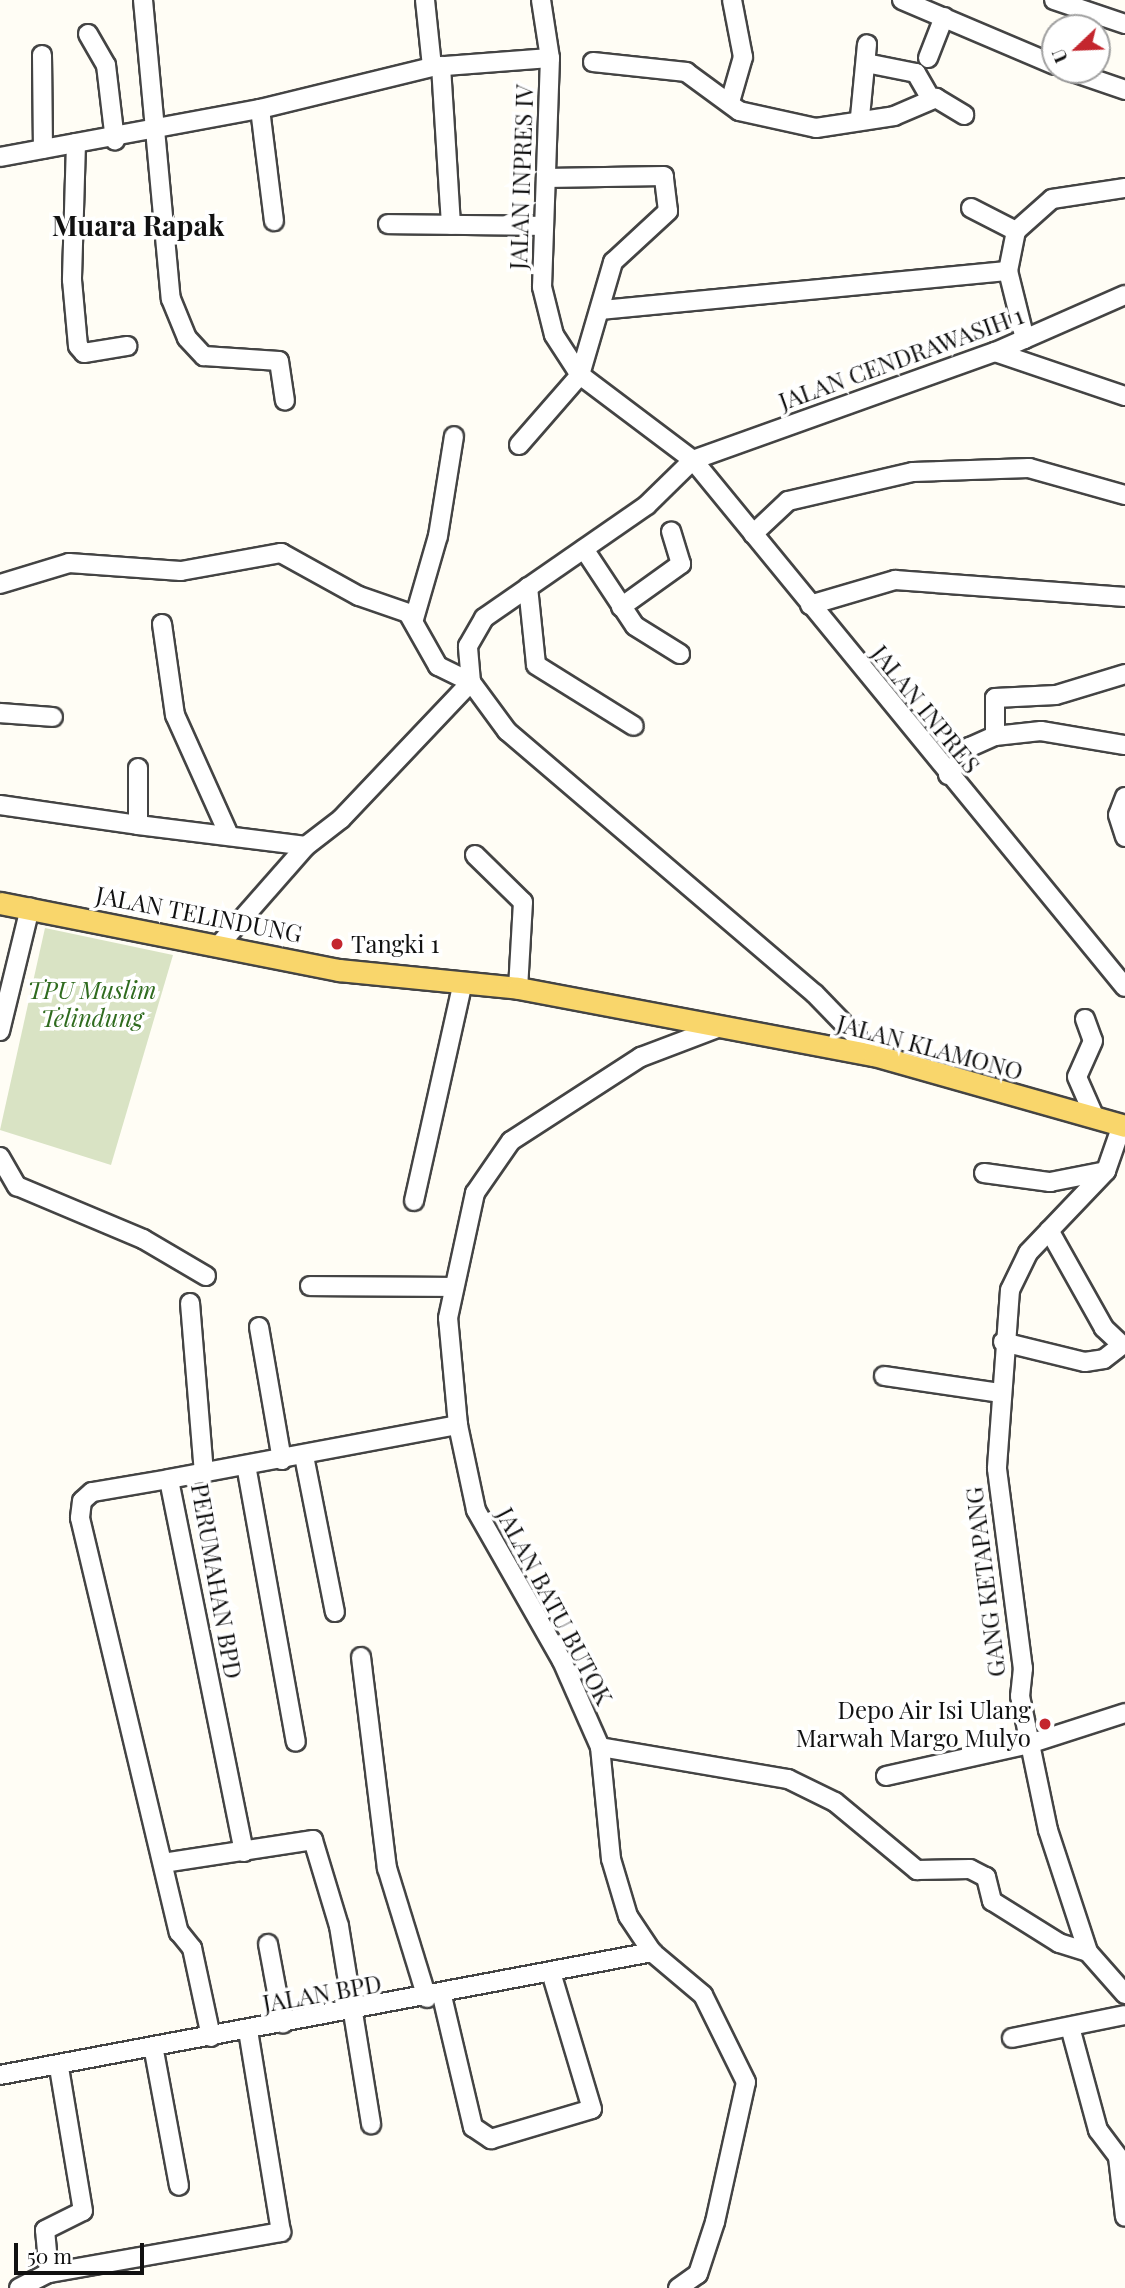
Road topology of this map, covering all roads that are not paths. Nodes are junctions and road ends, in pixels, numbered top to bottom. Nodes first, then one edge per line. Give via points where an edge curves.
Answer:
1 (142, 0) edge
2 (425, 0) edge
3 (541, 0) edge
4 (732, 0) edge
5 (902, 0) edge
6 (1054, 0) edge
7 (944, 17) junction
8 (1125, 24) edge
9 (88, 34) dead end
10 (867, 44) dead end
11 (42, 55) dead end
12 (550, 58) junction
13 (929, 58) dead end
14 (1041, 59) edge
15 (593, 62) dead end
16 (866, 63) junction
17 (436, 66) junction
18 (1108, 84) edge
19 (1125, 90) edge
20 (931, 99) junction
21 (730, 102) junction
22 (260, 109) junction
23 (964, 115) dead end
24 (860, 117) junction
25 (152, 132) junction
26 (115, 139) junction
27 (76, 143) junction
28 (43, 149) junction
29 (0, 157) edge
30 (546, 178) junction
31 (1125, 188) edge
32 (971, 208) dead end
33 (274, 220) dead end
34 (388, 224) dead end
35 (451, 225) junction
36 (542, 226) junction
37 (1016, 231) junction
38 (1008, 271) junction
39 (1125, 295) edge
40 (601, 310) junction
41 (1026, 339) junction
42 (127, 346) dead end
43 (995, 352) junction
44 (580, 375) junction
45 (1125, 395) edge
46 (285, 401) dead end
47 (454, 436) dead end
48 (519, 445) dead end
49 (692, 460) junction
50 (1125, 495) edge
51 (671, 532) dead end
52 (753, 534) junction
53 (584, 550) junction
54 (0, 584) edge
55 (528, 587) junction
56 (1125, 597) edge
57 (810, 605) junction
58 (621, 607) junction
59 (414, 619) junction
60 (162, 624) dead end
61 (680, 654) dead end
62 (1125, 674) edge
63 (471, 682) junction
64 (0, 713) edge
65 (53, 717) dead end
66 (634, 726) dead end
67 (995, 736) junction
68 (1125, 745) edge
69 (138, 768) dead end
70 (948, 775) junction
71 (1125, 797) edge
72 (0, 804) edge
73 (138, 825) junction
74 (228, 833) junction
75 (1125, 837) edge
76 (306, 846) junction
77 (475, 855) dead end
78 (0, 903) edge
79 (30, 908) junction
80 (220, 944) junction
81 (463, 982) junction
82 (1125, 986) edge
83 (518, 988) junction
84 (1085, 1019) dead end
85 (720, 1027) junction
86 (0, 1031) edge
87 (874, 1055) junction
88 (1095, 1118) junction
89 (1124, 1126) edge
90 (0, 1157) edge
91 (1106, 1171) junction
92 (984, 1173) dead end
93 (414, 1201) dead end
94 (1049, 1230) junction
95 (206, 1276) dead end
96 (310, 1286) dead end
97 (452, 1287) junction
98 (190, 1303) dead end
99 (260, 1327) dead end
100 (1003, 1342) junction
101 (884, 1376) dead end
102 (1001, 1393) junction
103 (458, 1425) junction
104 (304, 1456) junction
105 (282, 1460) junction
106 (246, 1465) junction
107 (204, 1472) junction
108 (169, 1479) junction
109 (335, 1612) dead end
110 (361, 1657) dead end
111 (1125, 1713) edge
112 (296, 1742) dead end
113 (1028, 1744) junction
114 (600, 1747) junction
115 (886, 1776) dead end
116 (244, 1852) junction
117 (163, 1863) junction
118 (268, 1944) dead end
119 (652, 1952) junction
120 (1088, 1952) junction
121 (551, 1972) junction
122 (1125, 1994) edge
123 (434, 1997) junction
124 (353, 2013) junction
125 (1125, 2015) edge
126 (283, 2024) junction
127 (1070, 2027) junction
128 (248, 2031) junction
129 (211, 2037) junction
130 (1012, 2038) dead end
131 (154, 2051) junction
132 (60, 2067) junction
133 (0, 2075) edge
134 (371, 2124) dead end
135 (179, 2186) dead end
136 (1125, 2217) edge
137 (49, 2273) junction
138 (19, 2288) edge
139 (678, 2288) edge

1 - 25 street
2 - 17 street
3 - 12 street, JALAN INPRES IV
4 - 21 street via 743,57
5 - 7 street
6 - 8 street
7 - 13 street
7 - 14 street
9 - 26 street via 106,65
10 - 16 street
11 - 28 street
12 - 17 street
12 - 30 street, JALAN INPRES IV
15 - 21 street via 686,72
16 - 20 street via 916,73
16 - 24 street
17 - 22 street
17 - 35 street
18 - 19 street
20 - 23 street
20 - 24 street via 894,116
21 - 24 street via 752,115 816,128
22 - 25 street
22 - 33 street
25 - 26 street
25 - 46 street via 171,299 187,338 204,356 279,361
26 - 27 street
27 - 28 street
27 - 42 street via 72,280 78,346 84,353
28 - 29 street
30 - 36 street, JALAN INPRES IV
30 - 40 street via 668,179 668,211 614,262
31 - 37 street via 1054,197
32 - 37 street
34 - 35 street
35 - 36 street
36 - 44 street, JALAN INPRES IV via 542,287 554,335
37 - 38 street
38 - 40 street
38 - 41 street
39 - 41 street, JALAN CENDRAWASIH 1
40 - 44 street
41 - 43 street, JALAN CENDRAWASIH 1
43 - 45 street
43 - 49 street, JALAN CENDRAWASIH 1
44 - 48 street
44 - 49 street, JALAN INPRES IV
47 - 59 street via 438,536
49 - 52 street, JALAN INPRES
49 - 53 street
50 - 52 street via 1029,468 913,472 788,501
51 - 58 street via 681,564
52 - 57 street, JALAN INPRES
53 - 55 street
53 - 58 street
54 - 59 street via 69,563 181,571 281,553
55 - 63 street via 484,618 468,646
55 - 66 street via 536,665
56 - 57 street via 895,580
57 - 70 street, JALAN INPRES
58 - 61 street via 635,626
59 - 63 street via 438,666
60 - 74 street via 175,715
62 - 67 street via 1056,695 995,698
63 - 76 street via 341,819
63 - 87 street via 507,731 815,994
64 - 65 street
67 - 68 street via 1041,731
67 - 70 street via 970,747
69 - 73 street
70 - 82 street, JALAN INPRES
71 - 75 street via 1118,815
72 - 73 street
73 - 74 street
74 - 76 street
76 - 80 street
77 - 83 street via 523,902
78 - 79 main road, JALAN TELINDUNG
79 - 80 main road, JALAN TELINDUNG
79 - 86 street
80 - 81 main road, JALAN TELINDUNG via 339,970
81 - 83 main road, JALAN TELINDUNG
81 - 93 street
83 - 85 main road, JALAN TELINDUNG
84 - 88 street via 1093,1041 1077,1077
85 - 87 main road, JALAN KLAMONO
85 - 97 street, JALAN BATU BUTOK via 641,1057 511,1141 475,1193
87 - 88 main road, JALAN KLAMONO
88 - 89 main road, JALAN KLAMONO
89 - 91 street
90 - 95 street via 17,1186 143,1240
91 - 92 street via 1050,1182
91 - 94 street, GANG KETAPANG
94 - 100 street, GANG KETAPANG via 1017,1273 1005,1304
94 - 100 street via 1104,1328 1122,1345 1104,1359 1085,1362
96 - 97 street
97 - 103 street, JALAN BATU BUTOK via 448,1318
98 - 107 street
99 - 105 street
100 - 102 street, GANG KETAPANG
101 - 102 street
102 - 113 street, GANG KETAPANG via 997,1469
103 - 104 street, PERUMAHAN BPD
103 - 114 street, JALAN BATU BUTOK via 476,1510 562,1661
104 - 105 street, PERUMAHAN BPD
104 - 109 street
105 - 106 street, PERUMAHAN BPD
106 - 107 street, PERUMAHAN BPD
106 - 112 street
107 - 108 street, PERUMAHAN BPD
108 - 116 street, PERUMAHAN BPD
108 - 117 street via 92,1492 82,1501 80,1518
110 - 123 street via 387,1868
111 - 113 street
113 - 115 street
113 - 120 street, GANG KETAPANG via 1048,1830
114 - 119 street, JALAN BATU BUTOK via 611,1859 628,1916
114 - 120 street via 788,1779 835,1802 917,1870 970,1869 986,1877 992,1901 1059,1943
116 - 117 street
116 - 124 street via 305,1840 319,1849
117 - 129 street via 178,1932 192,1948
118 - 126 street
119 - 121 street, JALAN BPD
119 - 139 street, JALAN BATU BUTOK via 711,2006 746,2089 698,2274
120 - 122 street, GANG KETAPANG
121 - 123 street, JALAN BPD
121 - 123 street via 592,2109 491,2140 473,2127
123 - 124 street, JALAN BPD
124 - 126 street, JALAN BPD
124 - 134 street
125 - 127 street
126 - 128 street, JALAN BPD
127 - 130 street
127 - 136 street via 1098,2130 1118,2157
128 - 129 street, JALAN BPD
128 - 137 street via 281,2232
129 - 131 street, JALAN BPD
131 - 132 street, JALAN BPD
131 - 135 street
132 - 133 street, JALAN BPD
132 - 137 street via 83,2211 45,2230
137 - 138 street

